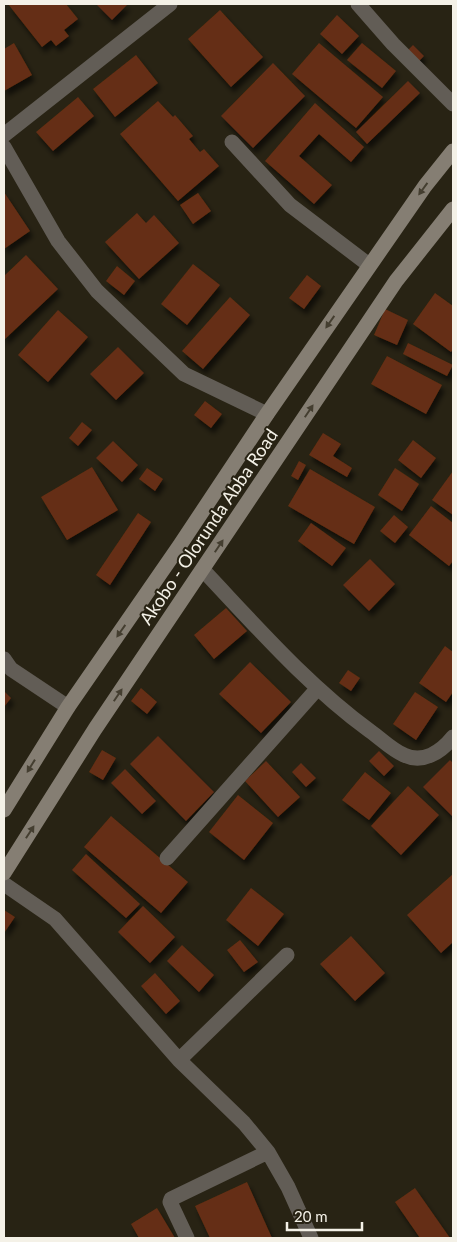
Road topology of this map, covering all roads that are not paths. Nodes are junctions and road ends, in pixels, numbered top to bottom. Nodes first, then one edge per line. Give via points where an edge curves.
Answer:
1 (170, 4) edge
2 (358, 4) edge
3 (453, 104) edge
4 (4, 135) edge
5 (232, 142) dead end
6 (4, 147) edge
7 (453, 151) edge
8 (453, 209) edge
9 (369, 266) junction
10 (267, 414) junction
11 (202, 570) junction
12 (4, 659) edge
13 (317, 689) junction
14 (68, 707) junction
15 (453, 737) edge
16 (4, 810) edge
17 (167, 858) dead end
18 (4, 873) edge
19 (4, 884) edge
20 (287, 954) dead end
21 (179, 1060) junction
22 (268, 1152) junction
23 (187, 1238) edge
24 (312, 1238) edge

1 - 4 street
2 - 3 street
5 - 9 street via 290,205
6 - 10 street via 58,241 97,291 184,374
7 -> 9 main road, Akobo - Olorunda Abba Road
11 -> 8 main road, Akobo - Olorunda Abba Road via 396,281
9 -> 10 main road, Akobo - Olorunda Abba Road
10 -> 14 main road, Akobo - Olorunda Abba Road
11 - 13 street
18 -> 11 main road, Akobo - Olorunda Abba Road via 95,729
12 - 14 street via 11,669
13 - 15 street via 404,756 426,758 445,747
13 - 17 street
14 -> 16 main road, Akobo - Olorunda Abba Road
19 - 21 street via 55,919
20 - 21 street
21 - 22 street via 244,1123
22 - 23 street via 171,1199
22 - 24 street

